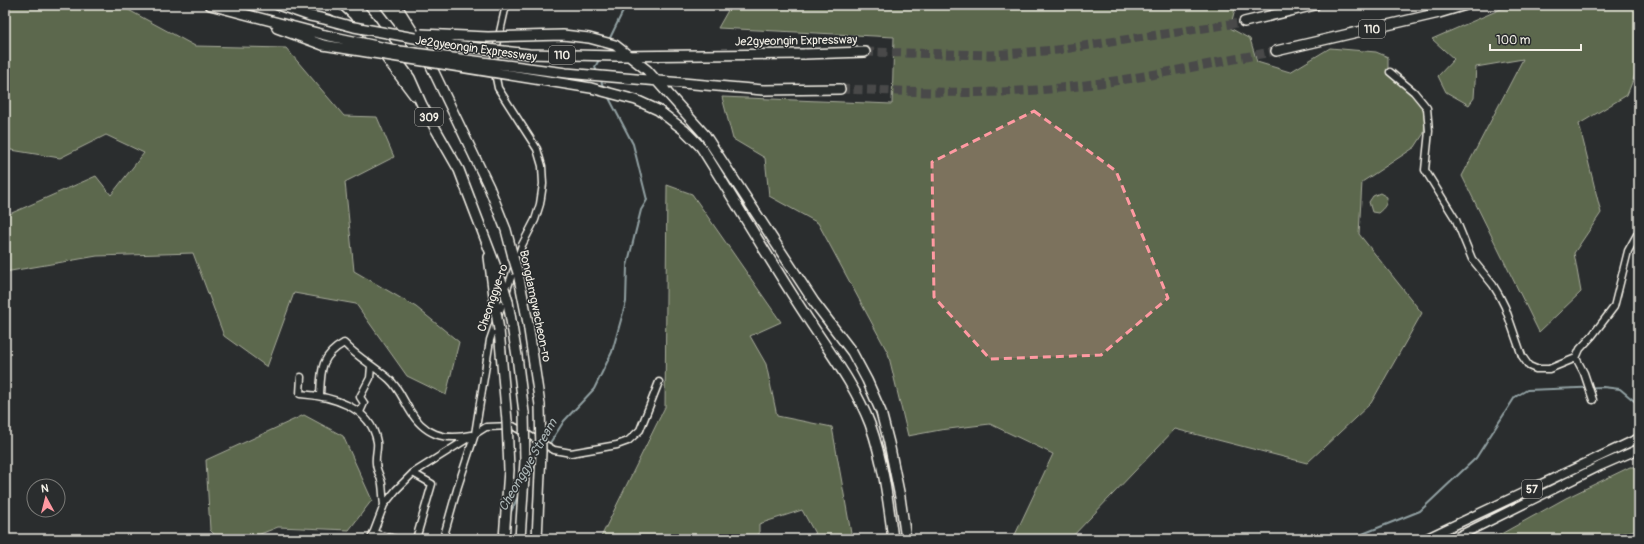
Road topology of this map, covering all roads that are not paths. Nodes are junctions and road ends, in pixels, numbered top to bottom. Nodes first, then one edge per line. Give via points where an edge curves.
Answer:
1 (278, 5) edge
2 (343, 5) edge
3 (355, 5) edge
4 (385, 5) edge
5 (396, 5) edge
6 (506, 5) edge
7 (1315, 5) edge
8 (1466, 5) edge
9 (215, 6) edge
10 (324, 19) junction
11 (1244, 22) tunnel mouth
12 (1276, 51) tunnel mouth
13 (865, 52) tunnel mouth
14 (1390, 72) dead end
15 (840, 90) tunnel mouth
16 (443, 91) junction
17 (422, 105) junction
18 (1639, 231) edge
19 (486, 238) junction
20 (1576, 358) junction
21 (371, 366) junction
22 (301, 377) dead end
23 (658, 382) dead end
24 (320, 396) junction
25 (1592, 398) dead end
26 (360, 412) junction
27 (510, 424) junction
28 (475, 434) junction
29 (1639, 438) edge
30 (1639, 449) edge
31 (413, 474) junction
32 (384, 505) junction
33 (372, 536) edge
34 (395, 539) edge
35 (416, 539) edge
36 (443, 539) edge
37 (504, 539) edge
38 (520, 539) edge
39 (537, 539) edge
40 (893, 539) edge
41 (906, 539) edge
42 (1425, 539) edge
43 (1453, 539) edge

1 - 10 highway, Je2gyeongin Expressway / 110
2 - 17 highway via 354,15
3 - 17 highway, 309 via 410,78
4 - 16 highway, Bongdamgwacheon-ro / 309
5 - 16 highway, Bongdamgwacheon-ro via 420,44
6 - 28 street, Cheonggye-ro via 493,63 494,69 503,98 537,148 543,184 535,220 522,245 490,340
7 - 11 highway
8 - 12 highway, 110
9 - 15 highway, Je2gyeongin Expressway / 110, bridge via 325,35 400,51 566,74 763,90
9 - 40 highway, bridge via 323,45 591,88 636,100 664,114 701,147 858,398 877,446
10 - 13 highway, Je2gyeongin Expressway / 110, bridge via 445,44 529,54 624,56
10 - 41 highway, bridge via 426,35 589,38 615,45 647,70 705,135 814,302 852,352 881,412 900,497
14 - 20 street via 1414,92 1427,108 1425,170 1456,220 1472,259 1490,280 1505,307 1522,356 1529,366 1536,369 1549,369
16 - 39 highway, Bongdamgwacheon-ro / 309, bridge via 489,187 506,230 518,273 540,405
17 - 19 highway, 309 via 459,170
18 - 20 street via 1628,251 1614,307 1580,349
19 - 27 highway, bridge
19 - 38 highway, 309, bridge via 508,302 524,413 525,461
20 - 25 street
21 - 24 street via 362,357 355,355 344,343 328,355 324,362
21 - 26 street via 370,378 360,398 364,404
21 - 28 street via 390,380 410,411 427,430 457,438
22 - 24 street via 300,394
23 - 27 street, bridge via 640,430 628,441 618,445 571,453 554,450
24 - 26 street
26 - 32 street via 377,442 376,463
27 - 28 street via 486,427
27 - 37 highway, bridge
28 - 31 street
28 - 36 street, Cheonggye-ro
29 - 42 main road, 57
30 - 43 main road, 57
31 - 32 street
31 - 35 street via 432,484
32 - 33 street
33 - 34 street

